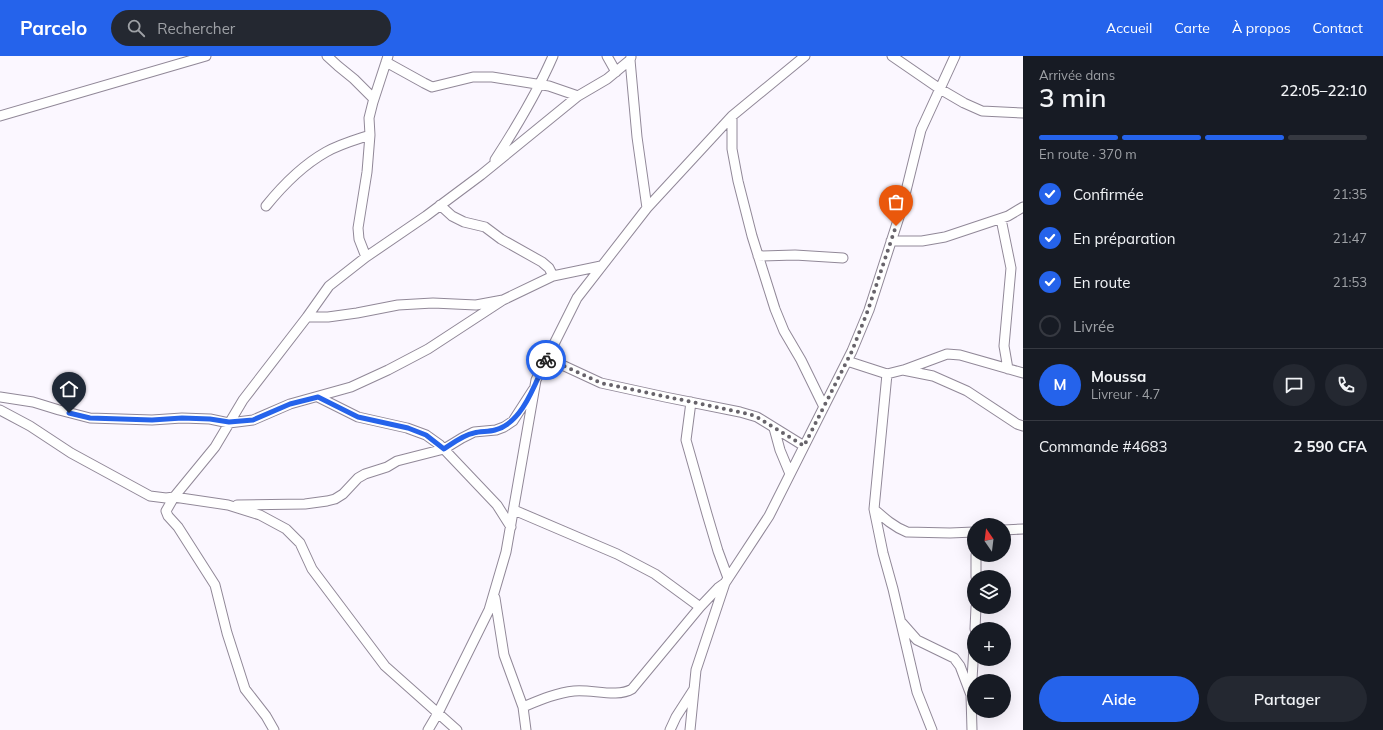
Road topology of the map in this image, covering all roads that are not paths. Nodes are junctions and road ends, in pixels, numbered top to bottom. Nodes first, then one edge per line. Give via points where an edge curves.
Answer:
1 (206, 56) edge
2 (327, 56) edge
3 (553, 56) edge
4 (607, 56) edge
5 (805, 56) edge
6 (892, 56) edge
7 (955, 56) edge
8 (631, 58) edge
9 (387, 59) edge
10 (616, 72) junction
11 (540, 85) junction
12 (940, 89) junction
13 (578, 96) junction
14 (374, 99) junction
15 (1023, 113) edge
16 (0, 116) edge
17 (732, 116) junction
18 (370, 135) junction
19 (488, 169) junction
20 (440, 205) junction
21 (266, 206) dead end
22 (1023, 207) edge
23 (647, 208) junction
24 (1001, 219) junction
25 (891, 241) junction
26 (758, 256) junction
27 (366, 257) junction
28 (843, 258) dead end
29 (602, 266) junction
30 (553, 276) junction
31 (503, 300) junction
32 (307, 317) junction
33 (547, 358) junction
34 (847, 361) junction
35 (1008, 369) junction
36 (903, 370) junction
37 (1023, 373) edge
38 (887, 374) junction
39 (535, 388) junction
40 (0, 397) edge
41 (318, 397) junction
42 (691, 402) junction
43 (824, 407) junction
44 (0, 410) edge
45 (229, 422) junction
46 (1023, 426) edge
47 (774, 428) junction
48 (804, 446) junction
49 (444, 449) junction
50 (790, 474) junction
51 (174, 497) junction
52 (228, 505) junction
53 (874, 509) junction
54 (514, 510) junction
55 (511, 528) junction
56 (1023, 529) edge
57 (1011, 530) edge
58 (967, 532) edge
59 (727, 580) junction
60 (494, 593) junction
61 (700, 606) junction
62 (901, 622) junction
63 (967, 684) edge
64 (694, 688) junction
65 (524, 707) junction
66 (438, 713) junction
67 (972, 718) edge
68 (274, 730) edge
69 (428, 730) edge
70 (458, 730) edge
71 (526, 730) edge
72 (670, 730) edge
73 (690, 730) edge
74 (932, 730) edge
75 (972, 730) edge

1 - 16 street
2 - 14 street
3 - 11 street
4 - 10 street
5 - 17 street
6 - 12 street
7 - 12 street
8 - 10 street
8 - 23 street via 637,137
9 - 11 street via 432,87 473,76
9 - 14 street
10 - 13 street
11 - 13 street
11 - 19 street via 519,123
12 - 15 street via 982,111
12 - 25 street via 921,130
13 - 19 street
14 - 18 street
17 - 23 street
17 - 26 street via 732,148 738,181
18 - 21 street via 326,152 296,173
18 - 27 street via 358,228
19 - 20 street
20 - 27 street
20 - 30 street via 452,216 485,227 542,262
22 - 24 street
23 - 29 street
24 - 25 street via 945,237 922,241
24 - 35 street via 1011,268 1004,346
25 - 34 street via 868,310
26 - 28 street
26 - 43 street via 774,309
27 - 32 street via 328,286
29 - 30 street
29 - 33 street via 577,298
30 - 31 street
31 - 32 street via 476,305 398,305 328,317
31 - 41 street via 428,350 351,387
32 - 45 street via 242,400
33 - 39 street via 536,380
33 - 42 street via 601,383
34 - 38 street
34 - 43 street
35 - 36 street via 960,355 947,354
35 - 37 street
36 - 38 street
36 - 46 street via 933,376 967,391
38 - 53 street
39 - 49 street via 513,421 496,430 474,432
39 - 54 street
40 - 45 street via 33,402 90,418 189,418
41 - 45 street via 290,404 253,420
41 - 49 street via 358,417 408,428 426,435
42 - 47 street via 757,417
42 - 59 street via 686,440
43 - 48 street
44 - 51 street via 150,496
45 - 51 street via 215,447
47 - 48 street
47 - 50 street
48 - 50 street
49 - 52 street via 397,461 365,474 343,494 327,501
49 - 55 street via 497,505
50 - 59 street via 769,516
51 - 52 street
51 - 68 street via 166,514 178,527 215,585 245,689
52 - 66 street via 260,515 286,529 300,543 312,569 385,666
53 - 58 street via 886,520 907,532
53 - 62 street
54 - 55 street
54 - 61 street via 656,574
55 - 60 street
56 - 57 street
59 - 61 street
59 - 64 street via 696,670
60 - 65 street via 504,655
60 - 66 street via 489,610
61 - 65 street via 632,689 623,692 575,691 555,695
62 - 63 street via 917,640 954,658
62 - 74 street via 917,692
64 - 72 street
64 - 73 street
65 - 71 street
66 - 69 street
66 - 70 street
67 - 75 street

